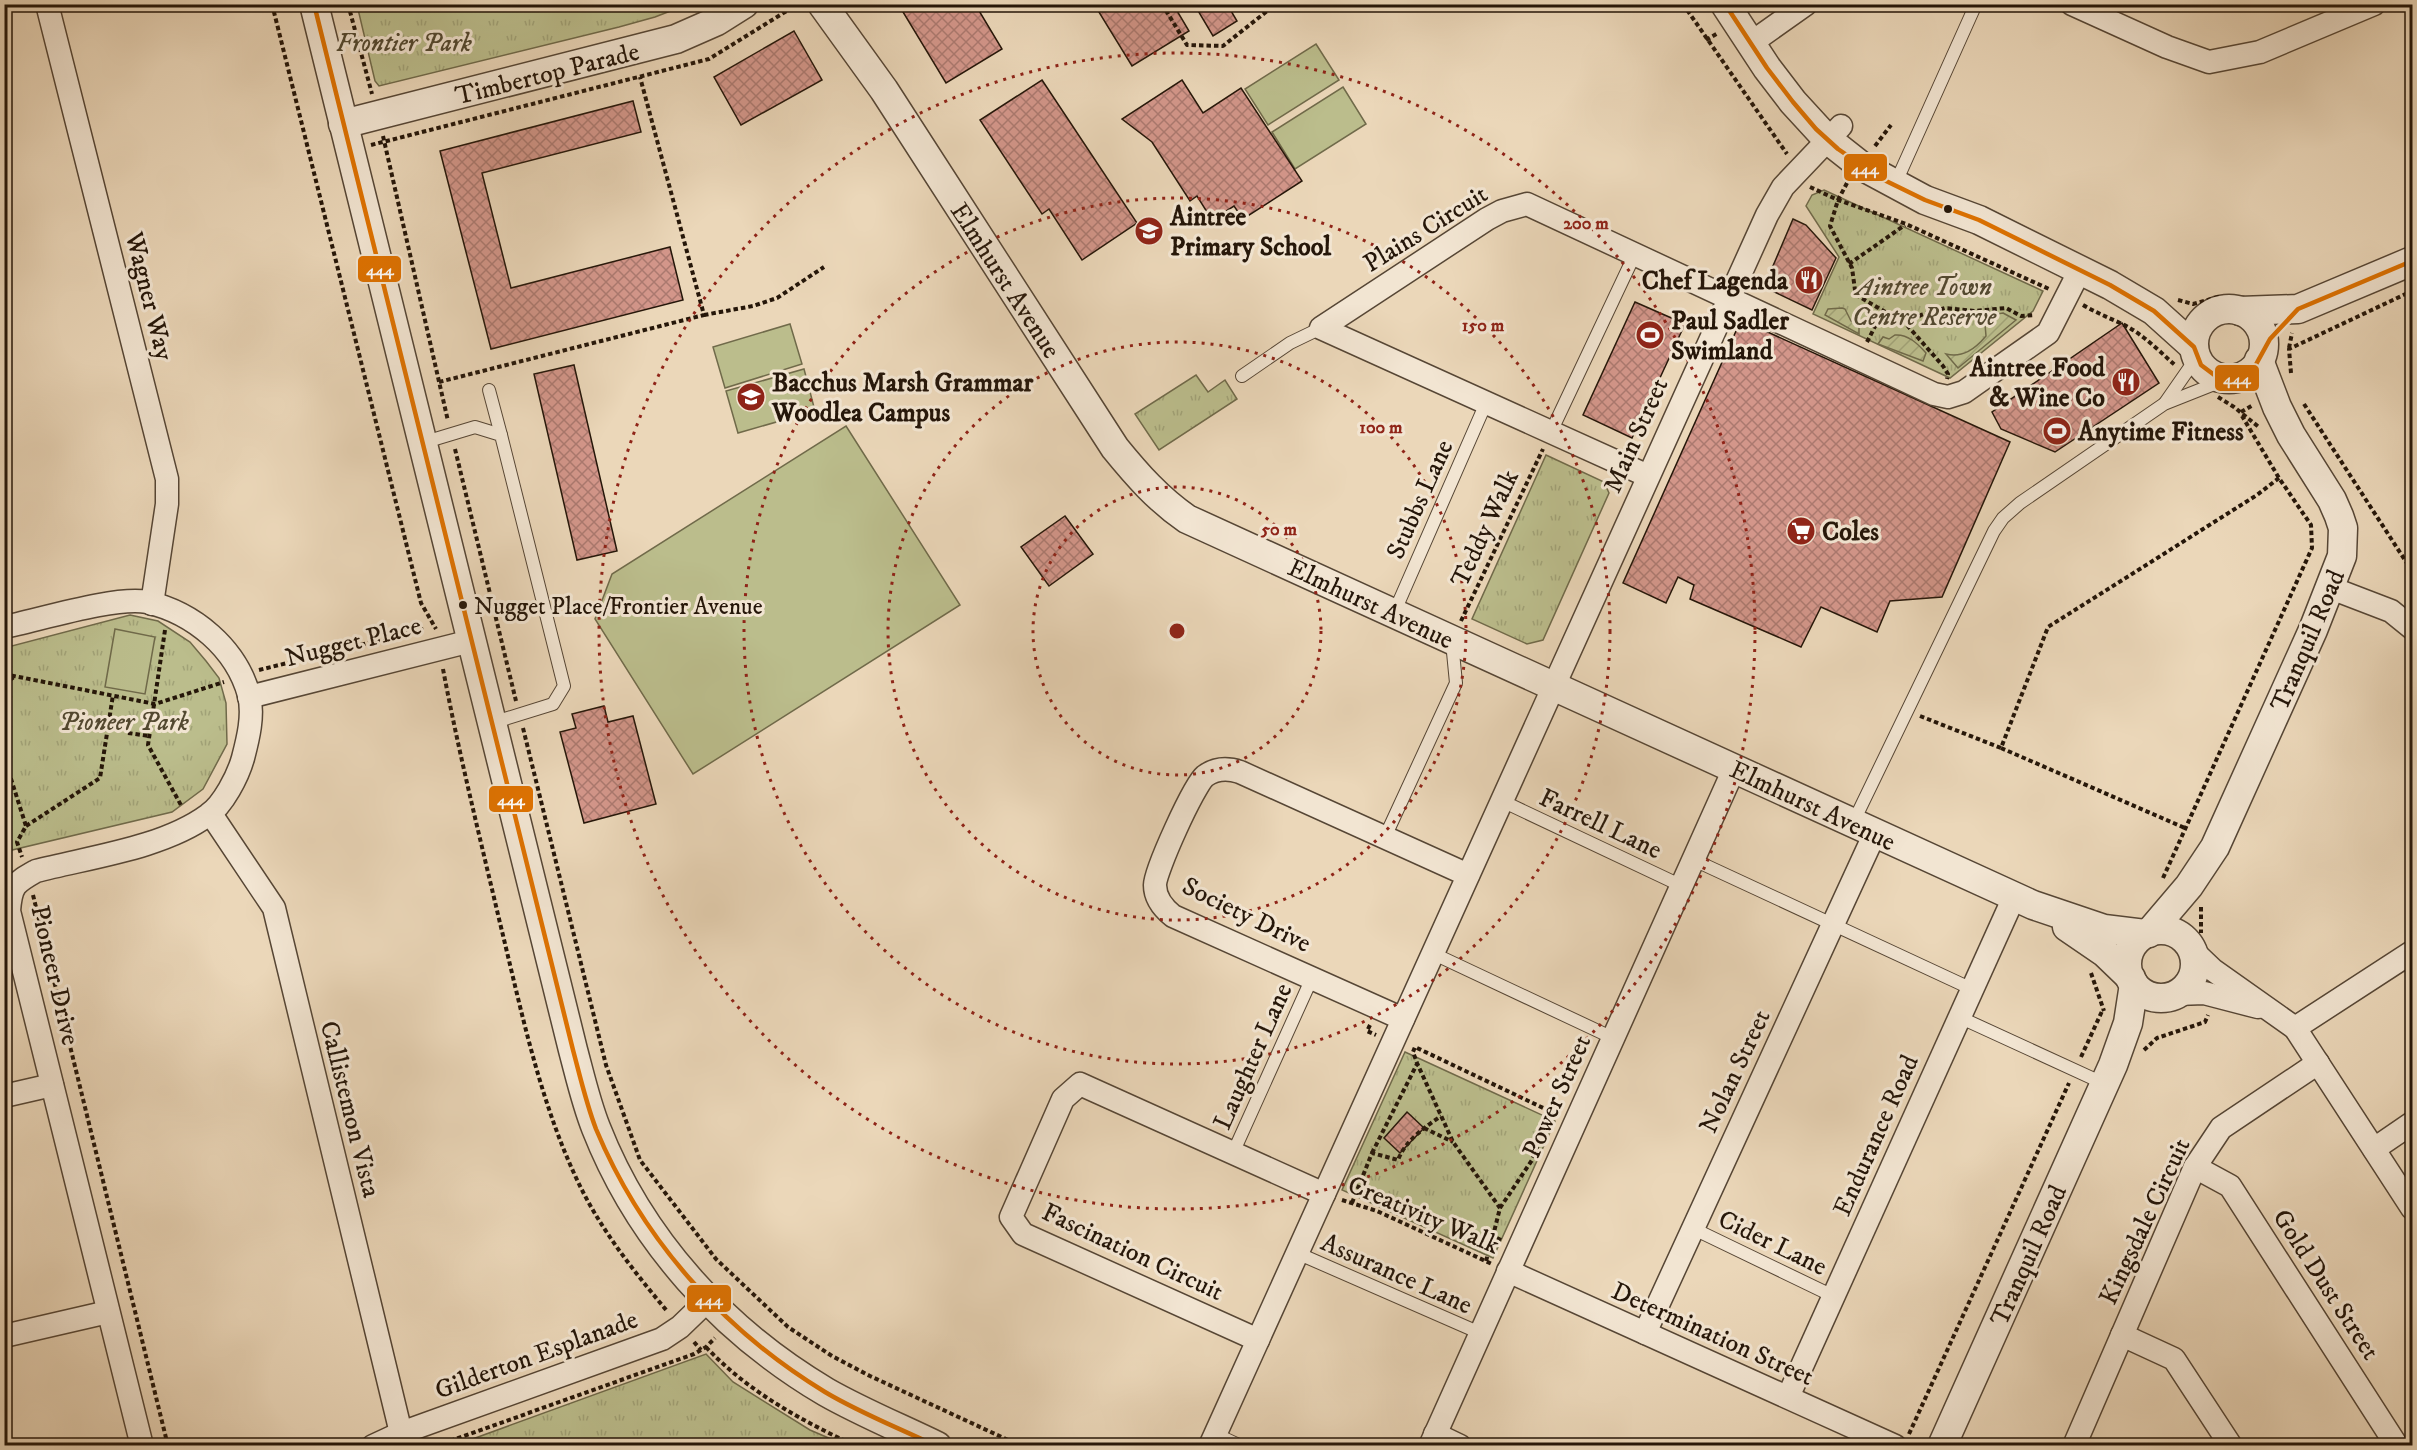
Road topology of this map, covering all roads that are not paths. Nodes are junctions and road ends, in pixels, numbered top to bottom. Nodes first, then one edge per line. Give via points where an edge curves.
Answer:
1 (47, 4) edge
2 (314, 4) edge
3 (744, 4) edge
4 (822, 4) edge
5 (1725, 4) edge
6 (1744, 4) edge
7 (1806, 4) edge
8 (1976, 4) edge
9 (2072, 4) edge
10 (2374, 4) edge
11 (1758, 39) junction
12 (343, 124) junction
13 (1834, 132) junction
14 (1901, 171) junction
15 (1979, 219) junction
16 (1635, 254) junction
17 (2412, 261) edge
18 (2080, 270) junction
19 (1728, 297) junction
20 (2298, 309) junction
21 (2154, 311) junction
22 (2240, 311) junction
23 (2206, 317) junction
24 (1321, 328) junction
25 (2195, 352) junction
26 (2261, 356) junction
27 (1242, 376) dead end
28 (2230, 378) junction
29 (489, 390) dead end
30 (1486, 403) junction
31 (2164, 404) junction
32 (1551, 432) junction
33 (501, 435) junction
34 (2291, 435) junction
35 (422, 443) junction
36 (1648, 476) junction
37 (2331, 588) junction
38 (160, 606) junction
39 (1394, 614) junction
40 (4, 627) edge
41 (2412, 628) edge
42 (471, 641) junction
43 (1452, 641) junction
44 (1553, 687) junction
45 (249, 697) junction
46 (492, 723) junction
47 (1734, 769) junction
48 (1502, 801) junction
49 (201, 820) junction
50 (1864, 828) junction
51 (1385, 837) junction
52 (2215, 847) junction
53 (1694, 860) junction
54 (1468, 875) junction
55 (2201, 885) joint
56 (1682, 886) junction
57 (7, 891) edge
58 (2023, 901) junction
59 (1833, 926) junction
60 (2147, 933) junction
61 (2191, 949) junction
62 (2412, 952) edge
63 (1432, 954) junction
64 (1312, 978) junction
65 (2132, 981) junction
66 (1972, 989) junction
67 (2176, 995) junction
68 (2267, 1009) junction
69 (1959, 1017) junction
70 (1403, 1020) junction
71 (2295, 1028) junction
72 (1613, 1038) junction
73 (2318, 1063) junction
74 (2109, 1074) junction
75 (52, 1085) junction
76 (4, 1096) edge
77 (2412, 1123) edge
78 (2374, 1149) junction
79 (1233, 1153) junction
80 (2195, 1167) junction
81 (1324, 1194) junction
82 (2412, 1208) edge
83 (1694, 1228) junction
84 (1297, 1253) junction
85 (1508, 1272) junction
86 (1833, 1296) junction
87 (708, 1300) junction
88 (108, 1312) junction
89 (1480, 1333) junction
90 (1645, 1333) junction
91 (2122, 1335) junction
92 (4, 1336) edge
93 (1258, 1340) junction
94 (1788, 1397) junction
95 (401, 1433) junction
96 (1212, 1440) edge
97 (1432, 1440) edge
98 (1902, 1440) edge
99 (142, 1446) edge
100 (373, 1446) edge
101 (937, 1446) edge
102 (1241, 1446) edge
103 (1460, 1446) edge
104 (1942, 1446) edge
105 (2074, 1446) edge
106 (2231, 1446) edge
107 (2397, 1446) edge

1 - 38 street, Wagner Way via 167,479
2 - 12 street
3 - 12 street, Timbertop Parade via 676,39
4 - 39 street, Elmhurst Avenue via 884,90 1116,448 1148,486 1187,519
5 - 11 street
6 - 11 street
7 - 11 street
8 - 14 lane
9 - 10 street via 2167,48 2209,62 2260,52
11 - 13 street via 1809,91
12 - 35 street
13 - 14 street
13 - 15 street via 1860,165 1882,179 1925,200
13 - 19 street, Main Street via 1783,187
14 - 15 street
15 - 18 street
16 - 19 street, Plains Circuit
16 - 24 street, Plains Circuit via 1527,204 1487,219
16 - 32 lane
17 - 20 street
18 - 19 street, Plains Circuit via 2054,295 2055,323 2041,339 1964,392 1948,397 1934,394
18 - 21 street
19 - 36 street, Main Street
20 - 22 street
20 - 26 street
21 - 23 street
21 - 25 street
22 - 23 street via 2220,310
22 - 26 street via 2256,322 2261,331
23 - 25 street via 2197,328
24 - 27 lane, Plains Circuit via 1290,343
24 - 30 street
25 - 28 street via 2209,372
25 - 31 lane
26 - 28 street via 2246,374
26 - 34 street, Tranquil Road via 2277,407
28 - 31 lane
28 - 34 street, Tranquil Road via 2246,388
29 - 33 lane
30 - 32 street
30 - 39 lane, Stubbs Lane
31 - 50 lane via 2003,518 1907,711
32 - 36 street
33 - 35 lane via 475,427
33 - 46 lane via 564,686 554,704
34 - 37 street, Tranquil Road via 2332,500 2343,528 2342,556
35 - 42 street
36 - 44 street, Main Street
37 - 41 street via 2391,611
37 - 52 street, Tranquil Road
38 - 40 street, Pioneer Drive via 120,601
38 - 45 street, Pioneer Drive via 201,625 221,645 238,668
39 - 43 street, Elmhurst Avenue
42 - 45 street, Nugget Place
42 - 46 street
43 - 44 street, Elmhurst Avenue
43 - 51 lane via 1456,683
44 - 47 street, Elmhurst Avenue
44 - 48 street, Main Street
45 - 49 street, Pioneer Drive via 250,723 238,775
46 - 87 street via 595,1126 622,1186 645,1222
47 - 50 street, Elmhurst Avenue
47 - 53 street, Power Street
48 - 54 street, Main Street
48 - 56 lane, Farrell Lane
49 - 57 street, Pioneer Drive via 165,839 36,871
49 - 95 street, Callistemon Vista via 274,908
50 - 58 street, Elmhurst Avenue
50 - 59 street, Nolan Street
51 - 54 street, Society Drive
51 - 64 street, Society Drive via 1234,770 1213,771 1195,789 1157,872 1155,888 1161,904 1173,915
52 - 55 street, Tranquil Road
52 - 60 street, Tranquil Road via 2189,886
53 - 56 street, Power Street
53 - 59 lane
54 - 63 street, Main Street
55 - 61 street, Tranquil Road via 2190,921
56 - 72 street, Power Street
57 - 75 street, Pioneer Drive
58 - 60 street, Elmhurst Avenue via 2104,930
58 - 65 street, Elmhurst Avenue via 2104,953
58 - 66 street, Endurance Road
59 - 66 lane
59 - 83 street, Nolan Street
60 - 61 street via 2172,932
60 - 65 street via 2137,940 2128,958
61 - 67 street via 2196,965 2194,975
61 - 68 street
62 - 71 street
63 - 70 street, Main Street
63 - 72 lane
64 - 70 street, Society Drive
64 - 79 lane, Laughter Lane
65 - 67 street via 2140,991 2157,998
65 - 74 street via 2128,1023
66 - 69 street, Endurance Road
67 - 68 street via 2205,993
67 - 74 street via 2143,1024
68 - 71 street
69 - 74 lane via 2075,1070
69 - 86 street, Endurance Road
70 - 81 street, Main Street
71 - 73 street
72 - 85 street, Power Street
73 - 78 street
73 - 80 street, Kingsdale Circuit via 2221,1128
74 - 104 street, Tranquil Road
75 - 76 street
75 - 88 street, Pioneer Drive
77 - 78 street
78 - 82 street
79 - 81 street, Fascination Circuit
79 - 93 street, Fascination Circuit via 1080,1083 1063,1099 1011,1217 1023,1234
80 - 91 street, Kingsdale Circuit
80 - 107 street, Gold Dust Street via 2230,1186
81 - 84 street, Main Street
83 - 86 lane, Cider Lane
83 - 90 street, Nolan Street
84 - 89 lane, Assurance Lane
84 - 93 street, Main Street
85 - 89 street, Power Street
85 - 90 street, Determination Street
86 - 94 street, Endurance Road
87 - 95 street, Gilderton Esplanade via 662,1339
87 - 101 street via 789,1369 828,1393
88 - 92 street
88 - 99 street, Pioneer Drive
89 - 97 street, Power Street
90 - 94 street, Determination Street
91 - 105 street, Kingsdale Circuit
91 - 106 street via 2174,1359
93 - 96 street, Main Street
94 - 98 street, Determination Street
95 - 100 street, Gilderton Esplanade
96 - 102 lane
97 - 103 street

